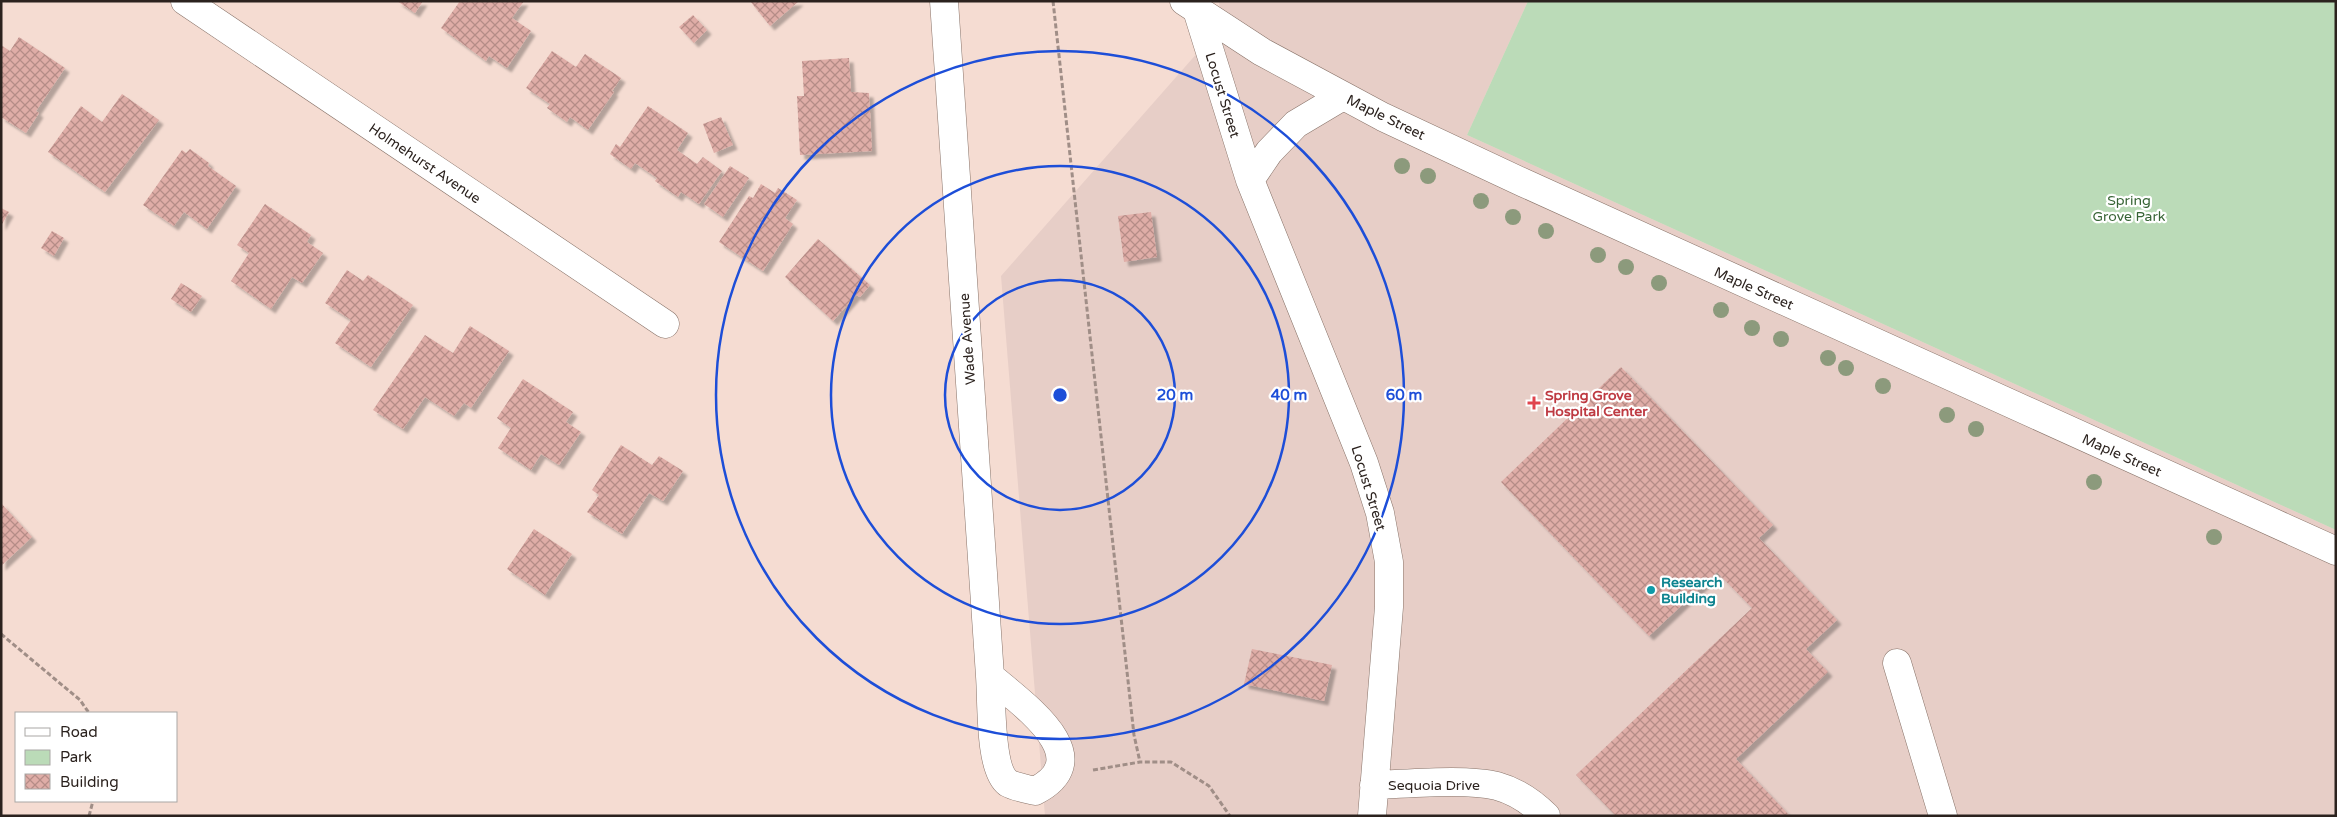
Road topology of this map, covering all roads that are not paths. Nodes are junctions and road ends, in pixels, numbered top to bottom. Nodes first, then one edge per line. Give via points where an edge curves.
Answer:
1 (185, 1) edge
2 (944, 1) edge
3 (1191, 6) edge
4 (1343, 96) junction
5 (1250, 180) junction
6 (665, 324) dead end
7 (2336, 550) edge
8 (1897, 662) dead end
9 (990, 676) dead end
10 (1374, 785) junction
11 (1372, 816) edge
12 (1546, 816) edge
13 (1943, 816) edge

1 - 6 street, Holmehurst Avenue
2 - 9 street, Wade Avenue
3 - 4 street, Maple Street via 1262,52
3 - 5 street, Locust Street
4 - 5 street via 1296,124 1269,152
4 - 7 street, Maple Street via 1533,188
5 - 10 street, Locust Street via 1364,463 1380,513 1389,562 1389,607
8 - 13 street
10 - 11 street, Locust Street
10 - 12 street, Sequoia Drive via 1464,783 1497,786 1520,796

